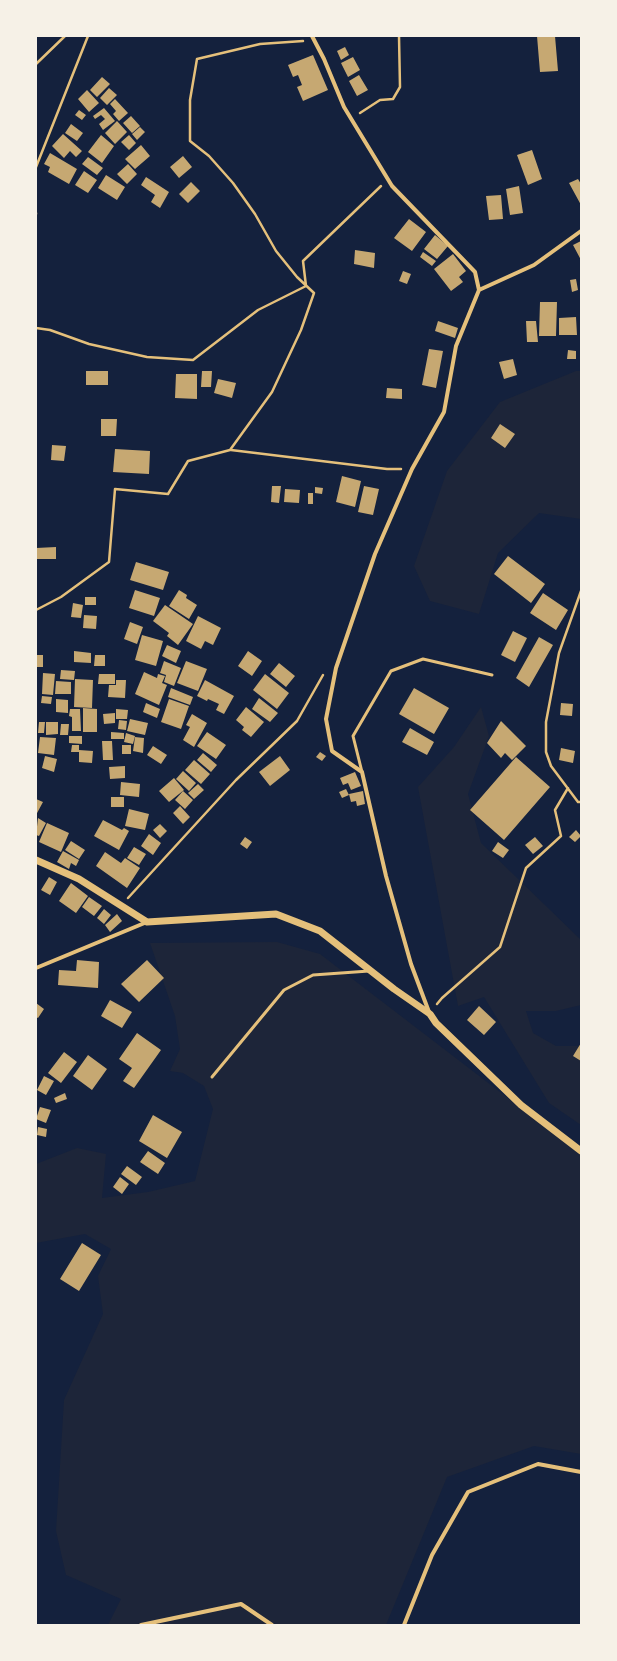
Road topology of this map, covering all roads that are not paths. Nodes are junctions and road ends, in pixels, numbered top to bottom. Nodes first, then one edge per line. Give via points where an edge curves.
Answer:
1 (313, 38) edge
2 (581, 231) edge
3 (480, 290) junction
4 (492, 675) dead end
5 (362, 772) junction
6 (36, 860) edge
7 (147, 922) junction
8 (36, 968) edge
9 (370, 971) junction
10 (430, 1014) junction
11 (212, 1077) dead end
12 (581, 1151) edge
13 (581, 1472) edge
14 (141, 1625) edge
15 (272, 1625) edge
16 (404, 1625) edge

1 - 3 street via 352,119 392,186 476,272
2 - 3 street via 534,265
3 - 5 street via 456,346 444,412 412,469 375,554 336,668 326,718 332,751
4 - 5 lane via 424,659 390,671 353,736
5 - 10 street via 386,876 411,964
6 - 7 street via 79,879
7 - 8 street
7 - 9 street via 276,914 320,931
9 - 10 street
9 - 11 lane via 314,975 284,990
10 - 12 street via 436,1024 521,1105
13 - 16 street via 538,1464 468,1492 432,1555
14 - 15 street via 241,1604

